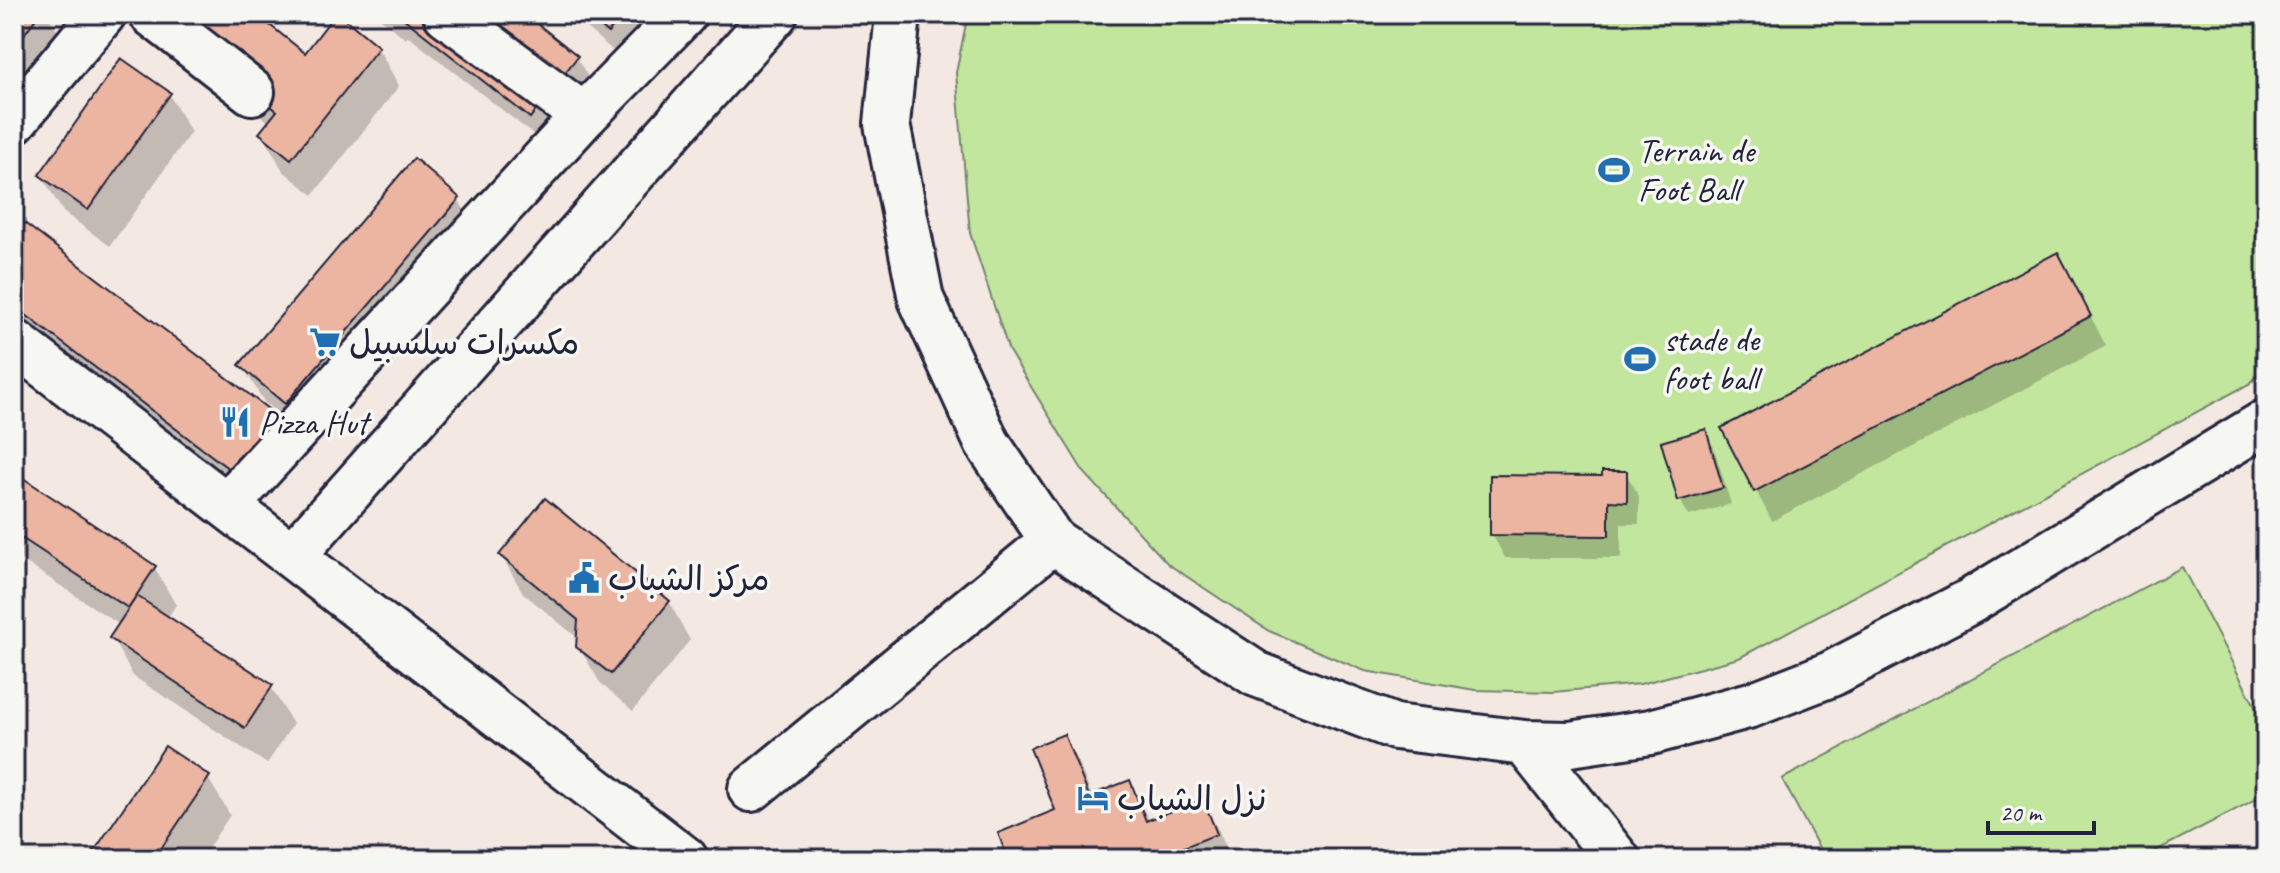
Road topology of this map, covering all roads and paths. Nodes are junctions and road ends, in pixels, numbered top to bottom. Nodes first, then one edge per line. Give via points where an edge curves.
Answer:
1 (103, 14) edge
2 (152, 14) edge
3 (446, 14) edge
4 (775, 14) edge
5 (898, 14) edge
6 (663, 21) edge
7 (711, 86) junction
8 (252, 92) dead end
9 (584, 116) junction
10 (14, 121) edge
11 (14, 342) edge
12 (2266, 422) edge
13 (228, 504) junction
14 (1053, 541) junction
15 (293, 555) junction
16 (1525, 743) junction
17 (751, 789) dead end
18 (685, 859) edge
19 (1617, 859) edge

1 - 10 street
2 - 8 street
3 - 9 street
4 - 7 street
5 - 14 street via 887,124 921,299 987,443
6 - 7 street
6 - 9 street
7 - 15 street
9 - 13 street
11 - 13 street
12 - 16 street via 1969,602 1831,674 1751,705 1651,732 1570,744
13 - 15 street
14 - 16 street via 1256,674 1395,727
14 - 17 street
15 - 18 street
16 - 19 street

